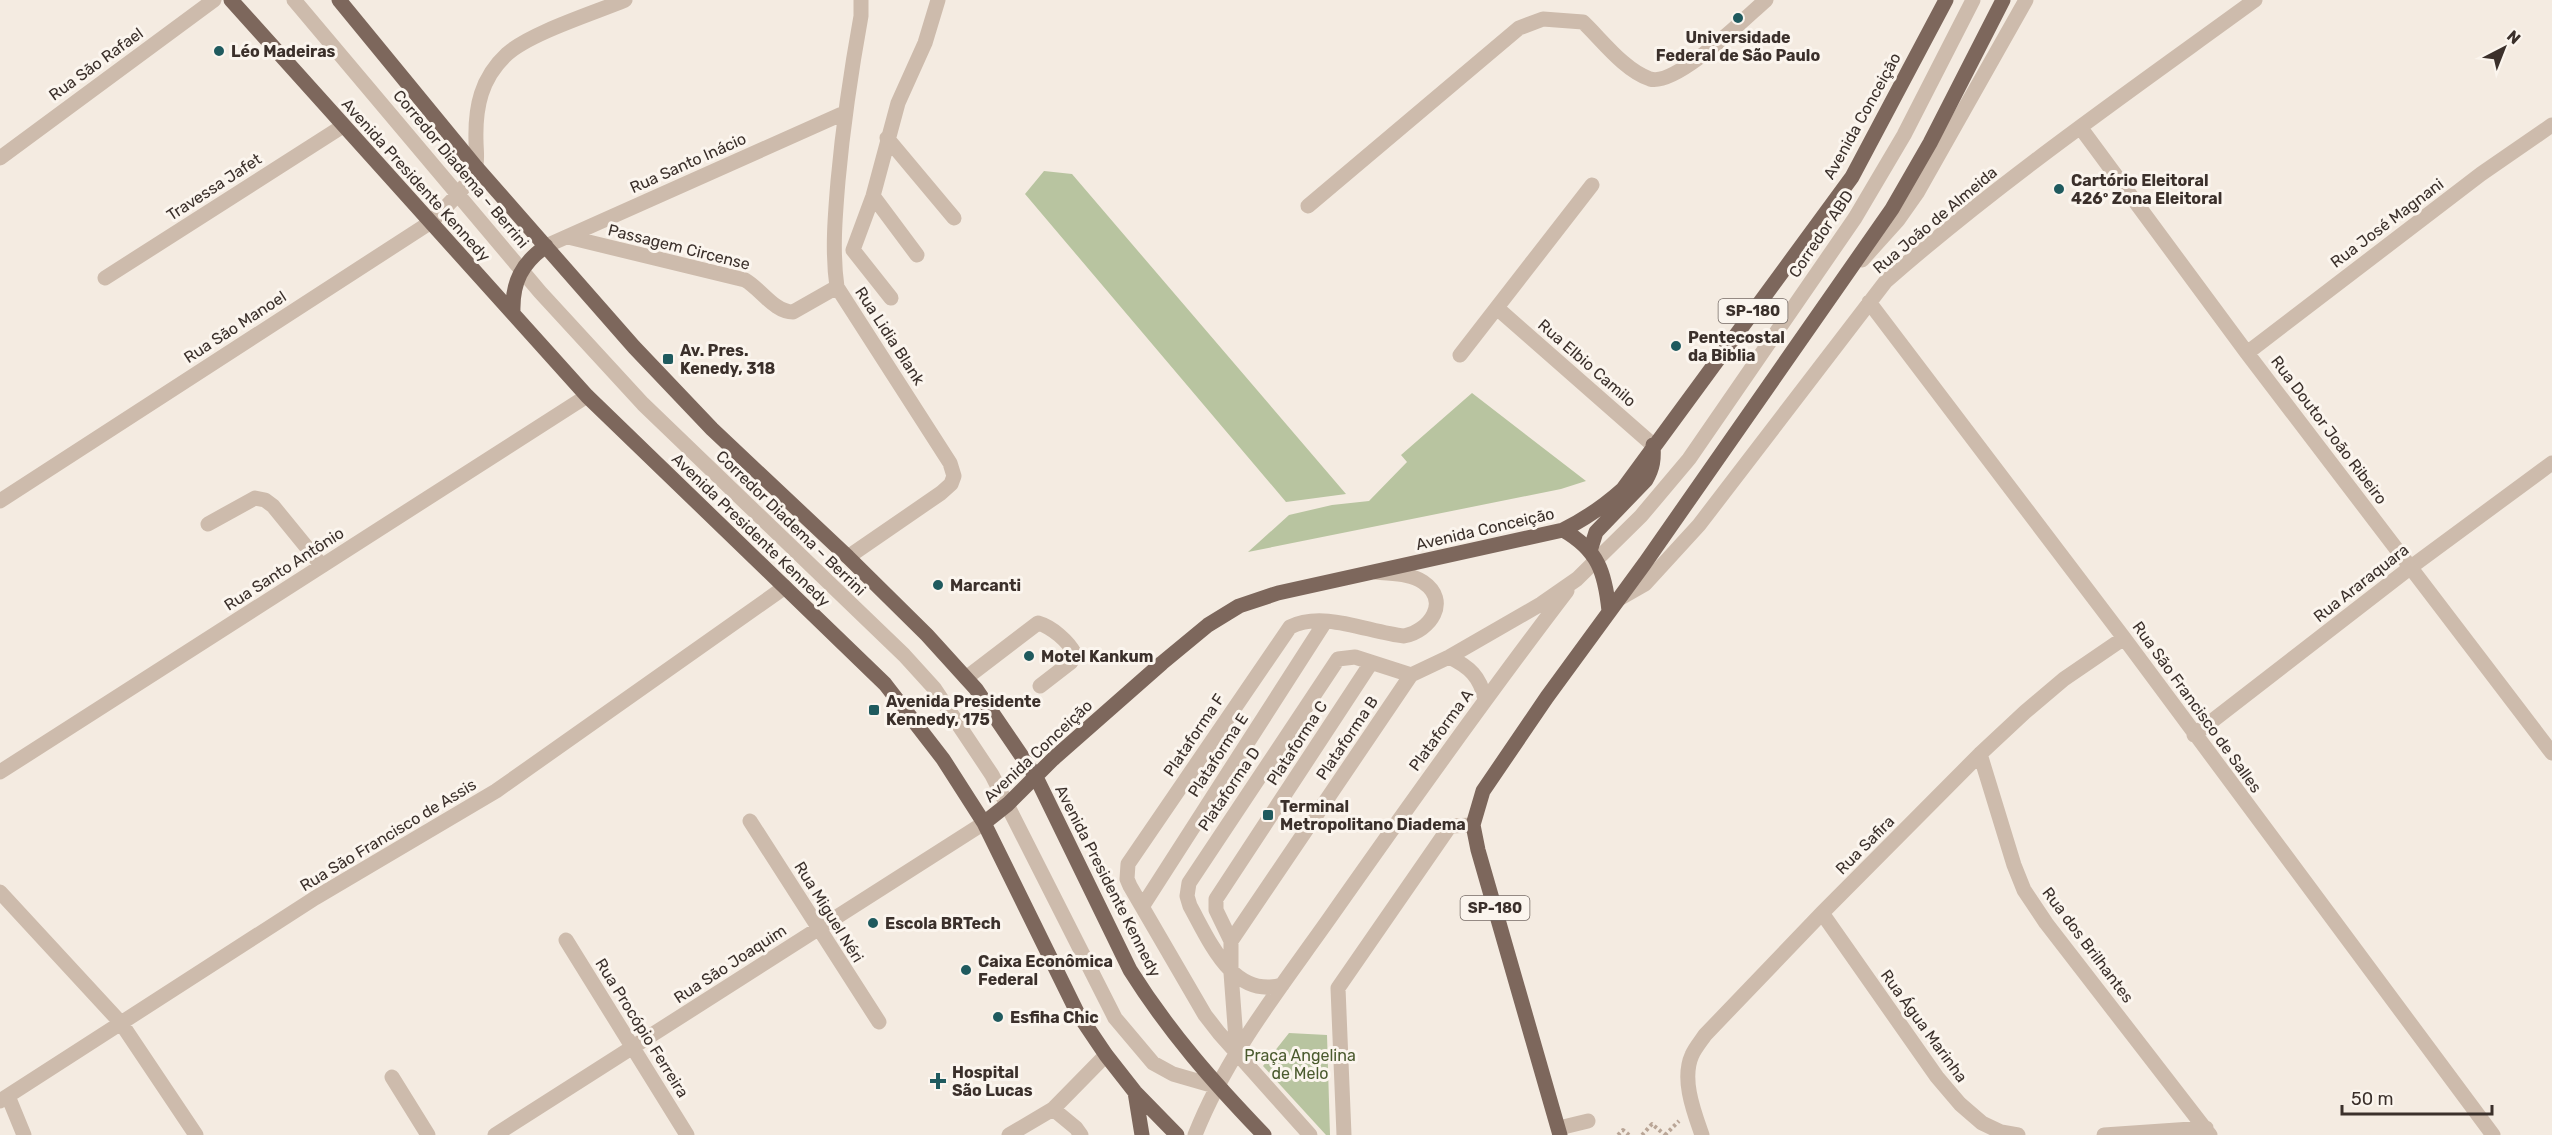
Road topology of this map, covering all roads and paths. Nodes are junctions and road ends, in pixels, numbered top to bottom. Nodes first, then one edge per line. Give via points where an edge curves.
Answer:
1 (214, 0) edge
2 (231, 0) edge
3 (294, 0) edge
4 (339, 0) edge
5 (625, 0) edge
6 (861, 0) edge
7 (938, 0) edge
8 (1766, 0) edge
9 (1946, 0) edge
10 (1973, 0) edge
11 (2003, 0) edge
12 (2026, 0) edge
13 (2255, 0) edge
14 (844, 113) junction
15 (2552, 125) edge
16 (343, 126) junction
17 (2080, 127) junction
18 (887, 138) junction
19 (0, 158) edge
20 (476, 167) junction
21 (1592, 185) dead end
22 (458, 193) junction
23 (873, 196) junction
24 (1308, 206) dead end
25 (954, 218) dead end
26 (431, 222) junction
27 (568, 237) junction
28 (546, 246) junction
29 (917, 255) dead end
30 (522, 268) junction
31 (105, 278) dead end
32 (1844, 280) junction
33 (837, 287) junction
34 (891, 298) dead end
35 (1869, 302) junction
36 (1497, 308) junction
37 (513, 312) junction
38 (2247, 353) junction
39 (1460, 355) dead end
40 (587, 396) junction
41 (1653, 445) junction
42 (2552, 463) edge
43 (0, 501) edge
44 (208, 524) dead end
45 (1563, 530) junction
46 (1594, 556) junction
47 (848, 557) junction
48 (322, 566) junction
49 (2411, 567) junction
50 (1376, 572) junction
51 (1577, 579) junction
52 (785, 587) junction
53 (1613, 605) junction
54 (1325, 622) junction
55 (2124, 638) junction
56 (1449, 657) junction
57 (1371, 663) junction
58 (1411, 675) junction
59 (966, 678) junction
60 (1040, 686) dead end
61 (1485, 699) junction
62 (2194, 735) junction
63 (2552, 753) edge
64 (1980, 754) junction
65 (0, 772) edge
66 (1036, 777) junction
67 (1008, 804) junction
68 (750, 820) dead end
69 (984, 823) junction
70 (1473, 825) junction
71 (0, 892) edge
72 (1142, 907) junction
73 (1822, 913) junction
74 (818, 929) junction
75 (566, 940) dead end
76 (1231, 941) junction
77 (1231, 974) junction
78 (1282, 985) junction
79 (879, 1022) dead end
80 (120, 1023) junction
81 (634, 1047) junction
82 (1237, 1053) junction
83 (1106, 1055) junction
84 (392, 1077) dead end
85 (1218, 1087) junction
86 (1135, 1092) junction
87 (4, 1099) edge
88 (1053, 1110) junction
89 (1588, 1121) dead end
90 (2208, 1131) edge
91 (1559, 1132) edge
92 (24, 1135) edge
93 (196, 1135) edge
94 (429, 1135) edge
95 (495, 1135) edge
96 (687, 1135) edge
97 (1009, 1135) edge
98 (1081, 1135) edge
99 (1142, 1135) edge
100 (1176, 1135) edge
101 (1195, 1135) edge
102 (1264, 1135) edge
103 (1310, 1135) edge
104 (1344, 1135) edge
105 (1618, 1135) edge
106 (1629, 1135) edge
107 (1642, 1135) edge
108 (1665, 1135) edge
109 (1702, 1135) edge
110 (2018, 1135) edge
111 (2104, 1135) edge
112 (2493, 1135) edge

1 - 19 street, Rua São Rafael
2 - 16 main road, Avenida Presidente Kennedy
3 - 22 street, Corredor Diadema – Berrini
4 - 20 main road, Avenida Presidente Kennedy
5 - 20 street via 531,38 508,53 490,73 475,115
6 - 14 street, Rua Lidia Blank
7 - 18 street
8 - 24 street via 1673,76 1651,80 1630,67 1583,22 1543,19 1519,28
9 - 41 main road, Avenida Conceição / SP-180 via 1852,177
10 - 46 street, Corredor ABD via 1899,144 1855,218 1689,459 1649,507
11 - 32 main road, SP-180 via 1930,143
12 - 32 street via 1917,193
13 - 17 street, Rua João de Almeida
14 - 27 street, Rua Santo Inácio
14 - 33 street, Rua Lidia Blank via 834,226
15 - 38 street, Rua José Magnani via 2481,174
16 - 26 main road, Avenida Presidente Kennedy
16 - 31 street, Travessa Jafet
17 - 35 street, Rua João de Almeida via 1924,248 1887,280
17 - 38 street, Rua Doutor João Ribeiro
18 - 23 street
18 - 25 street
20 - 22 street, Rua São Manoel
20 - 28 main road, Avenida Presidente Kennedy
21 - 36 street
22 - 26 street, Rua São Manoel
22 - 30 street, Corredor Diadema – Berrini
23 - 29 street
23 - 34 street via 853,250
26 - 37 main road, Avenida Presidente Kennedy
26 - 43 street, Rua São Manoel
27 - 28 street, Rua Santo Inácio
27 - 33 street, Passagem Circense via 745,280 786,312 793,312
28 - 30 main road
28 - 47 main road, Avenida Presidente Kennedy via 712,429
30 - 37 main road via 515,287
30 - 67 street, Corredor Diadema – Berrini via 671,433 934,688
32 - 53 main road, SP-180
33 - 47 street, Rua Lidia Blank via 950,463 954,476 941,492
35 - 53 street, Rua João de Almeida via 1699,525 1645,584
35 - 55 street, Rua São Francisco de Salles
36 - 39 street
36 - 41 street, Rua Elbio Camilo
37 - 40 main road, Avenida Presidente Kennedy
38 - 49 street, Rua Doutor João Ribeiro
40 - 48 street, Rua Santo Antônio
40 - 52 main road, Avenida Presidente Kennedy
41 - 45 main road, Avenida Conceição / SP-180 via 1623,489 1584,520
41 - 46 main road via 1651,471 1596,532
42 - 49 street, Rua Araraquara
44 - 48 street via 255,498 264,500
45 - 46 main road
45 - 50 main road, Avenida Conceição / SP-180
46 - 51 street, Corredor ABD
46 - 53 main road
47 - 59 main road, Avenida Presidente Kennedy
48 - 65 street, Rua Santo Antônio
49 - 62 street, Rua Araraquara
49 - 63 street, Rua Doutor João Ribeiro
50 - 54 street via 1411,576 1432,590 1437,600 1430,623 1404,636
50 - 66 main road, Avenida Conceição / SP-180 via 1278,593 1239,606 1208,625 1162,663
51 - 56 street
51 - 61 street, Plataforma A
52 - 69 main road, Avenida Presidente Kennedy via 892,693 943,759
52 - 80 street, Rua São Francisco de Assis via 496,791 315,898
53 - 70 main road, SP-180 via 1483,791
54 - 72 street, Plataforma E
54 - 72 street, Plataforma F via 1290,627 1128,864 1127,879
55 - 62 street, Rua São Francisco de Salles
55 - 64 street, Rua Safira via 2064,679
56 - 58 street
56 - 61 street via 1478,679
57 - 58 street
57 - 76 street, Plataforma C via 1216,899 1216,910
57 - 77 street, Plataforma D via 1354,657 1338,659 1189,883 1190,906
58 - 76 street, Plataforma B
59 - 60 street via 1038,623 1075,654 1071,662
59 - 66 main road, Avenida Presidente Kennedy
61 - 78 street, Plataforma A
62 - 112 street, Rua São Francisco de Salles
64 - 73 street, Rua Safira
64 - 90 street, Rua dos Brilhantes via 2001,829 2025,890 2046,923
66 - 67 main road, Avenida Conceição / SP-180
66 - 85 main road, Avenida Presidente Kennedy via 1130,970 1170,1030
67 - 69 main road, Avenida Conceição / SP-180
67 - 85 street, Corredor Diadema – Berrini via 1115,1018 1132,1041 1153,1063 1173,1074
68 - 74 street, Rua Miguel Néri
69 - 74 street, Rua São Joaquim
69 - 83 main road, Avenida Presidente Kennedy via 1062,985
70 - 91 main road, SP-180
70 - 104 street via 1450,826 1338,988
71 - 80 street
72 - 82 street via 1205,1015
73 - 109 street, Rua Safira via 1705,1035 1692,1055 1688,1068 1694,1114
73 - 110 street, Rua Água Marinha via 1960,1104 1982,1123
74 - 79 street, Rua Miguel Néri
74 - 81 street, Rua São Joaquim
75 - 81 street, Rua Procópio Ferreira
76 - 77 street
77 - 78 street via 1258,988
77 - 82 street
78 - 82 street, Plataforma A
80 - 87 street, Rua São Francisco de Assis
80 - 93 street
81 - 95 street, Rua São Joaquim
81 - 96 street, Rua Procópio Ferreira
82 - 85 street
82 - 103 street
83 - 86 main road, Avenida Presidente Kennedy
83 - 88 street
84 - 94 street
85 - 101 street
85 - 102 main road, Avenida Presidente Kennedy
86 - 99 main road
86 - 100 main road, Avenida Presidente Kennedy
87 - 92 street
88 - 97 street
88 - 98 street
89 - 91 street
90 - 111 street
105 - 106 path via 1623,1130
107 - 108 path via 1652,1124

